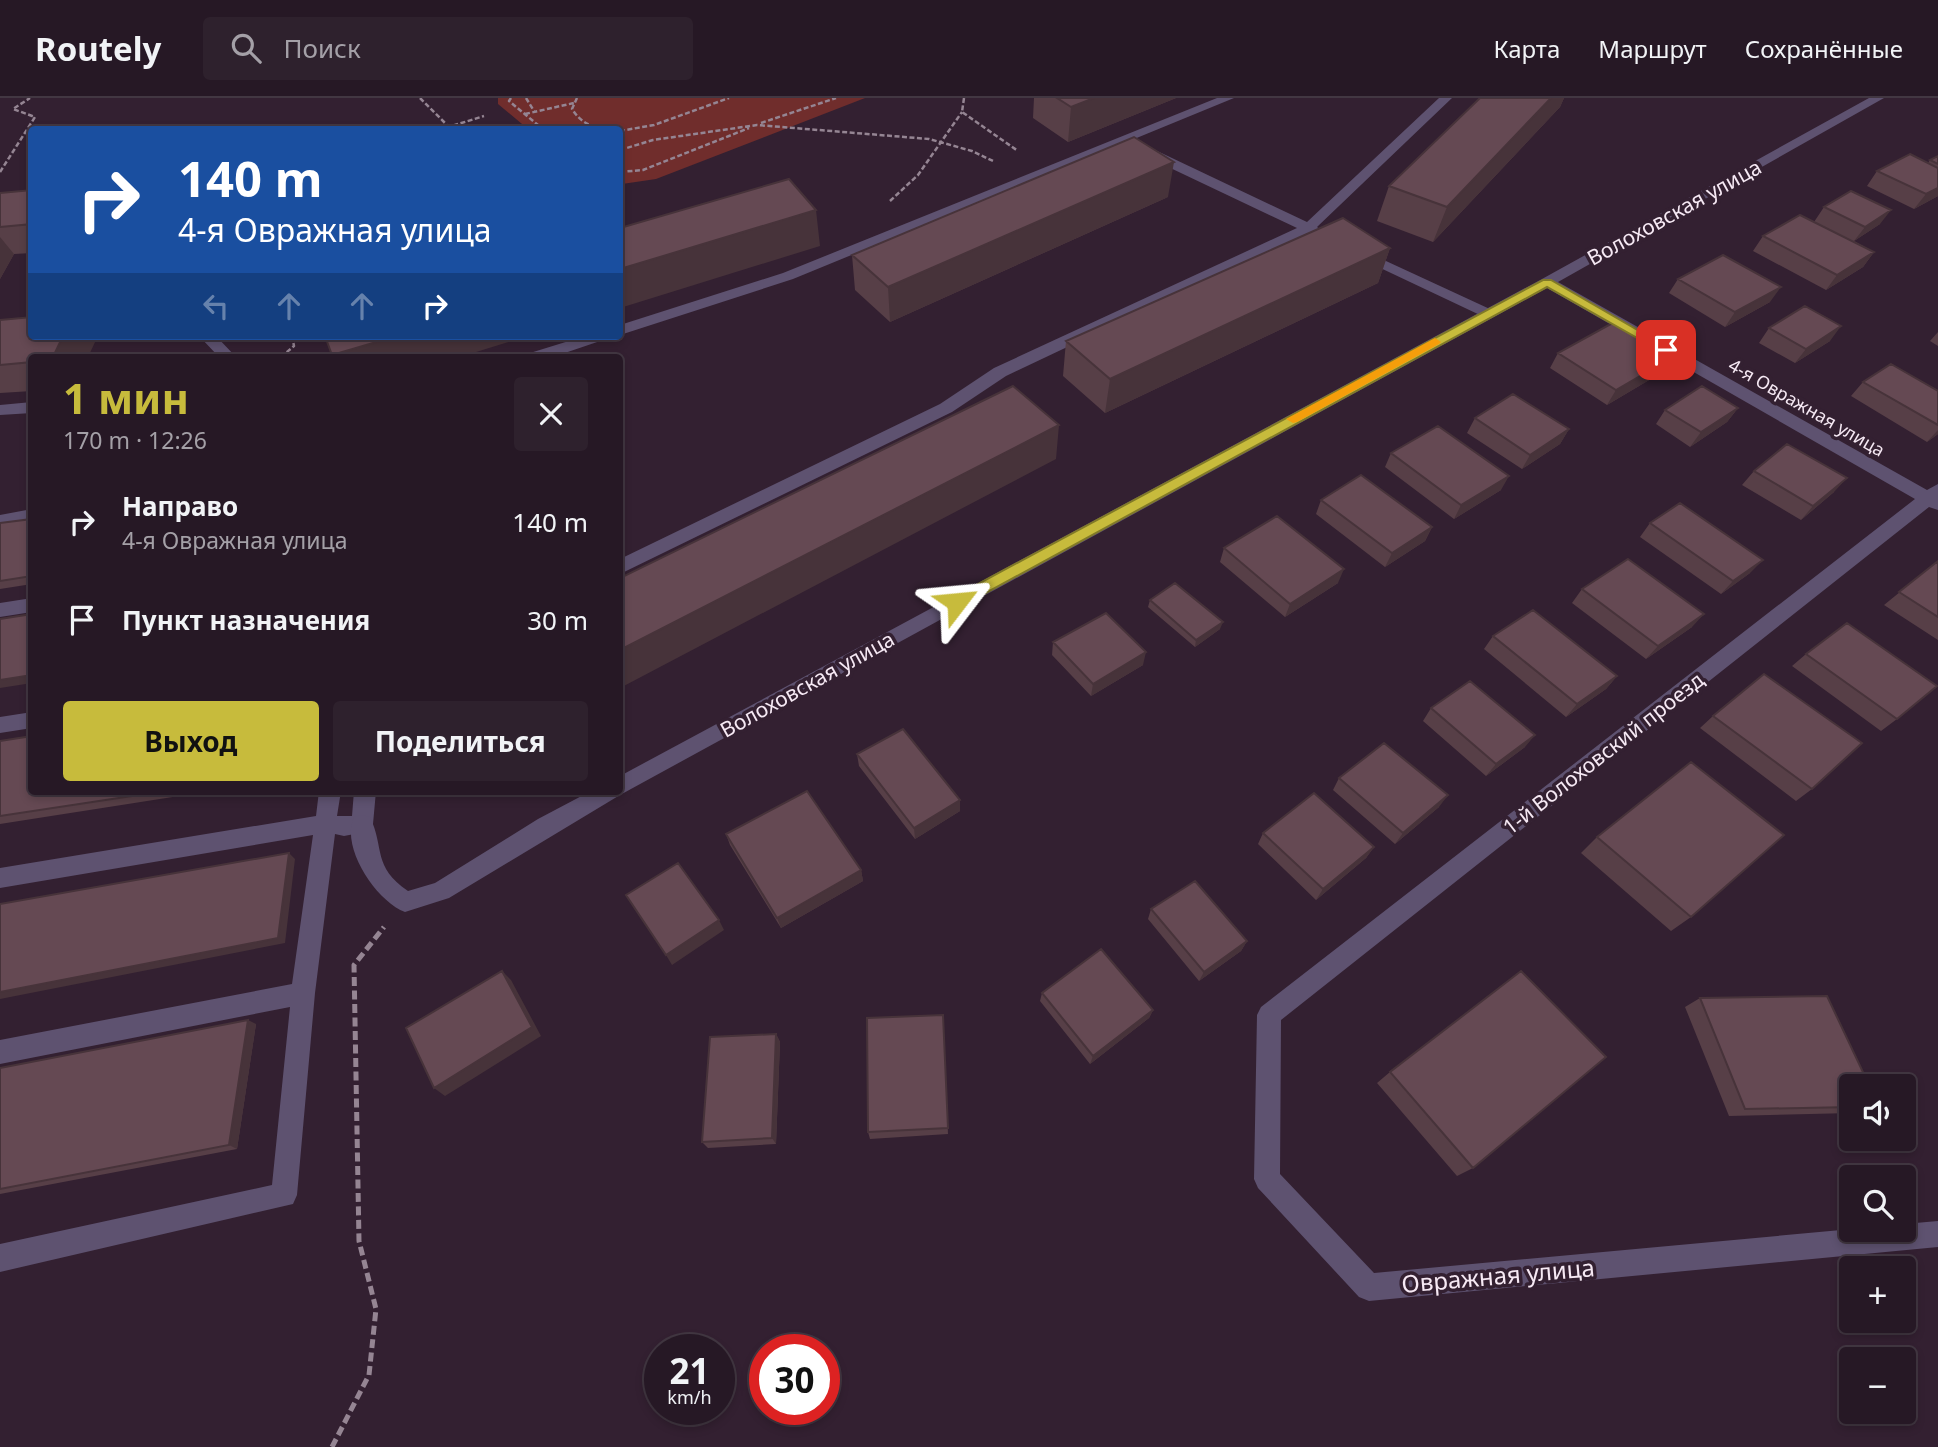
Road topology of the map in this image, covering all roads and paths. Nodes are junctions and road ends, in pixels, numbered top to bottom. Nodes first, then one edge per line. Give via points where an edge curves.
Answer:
1 (30, 98) edge
2 (420, 98) edge
3 (511, 98) edge
4 (526, 98) edge
5 (577, 98) edge
6 (729, 98) edge
7 (836, 98) edge
8 (964, 98) edge
9 (1228, 98) edge
10 (1446, 98) edge
11 (1878, 98) edge
12 (574, 103) junction
13 (534, 111) junction
14 (962, 113) junction
15 (525, 114) junction
16 (484, 116) dead end
17 (757, 125) junction
18 (29, 126) edge
19 (449, 126) edge
20 (456, 126) edge
21 (539, 126) edge
22 (591, 126) edge
23 (28, 128) edge
24 (623, 130) edge
25 (1123, 142) junction
26 (941, 143) junction
27 (623, 149) edge
28 (0, 172) edge
29 (623, 172) edge
30 (1043, 174) junction
31 (882, 209) dead end
32 (1308, 228) junction
33 (1547, 282) junction
34 (1487, 313) junction
35 (623, 329) edge
36 (211, 340) edge
37 (293, 340) edge
38 (589, 340) edge
39 (225, 354) edge
40 (285, 354) edge
41 (545, 354) edge
42 (28, 407) edge
43 (0, 410) edge
44 (1935, 498) edge
45 (28, 517) edge
46 (0, 521) edge
47 (623, 565) edge
48 (28, 606) edge
49 (0, 610) edge
50 (28, 721) edge
51 (0, 725) edge
52 (623, 784) edge
53 (330, 795) edge
54 (365, 795) edge
55 (604, 795) edge
56 (328, 823) junction
57 (362, 824) junction
58 (0, 878) edge
59 (405, 902) junction
60 (303, 993) junction
61 (1269, 1015) joint
62 (0, 1052) edge
63 (1938, 1234) edge
64 (0, 1258) edge
65 (332, 1447) edge

1 - 18 path via 13,109 35,117
2 - 19 path
3 - 15 path
4 - 13 path
5 - 12 path
6 - 24 path via 654,125
7 - 17 path
8 - 14 path
9 - 25 street
10 - 32 street
11 - 33 street, Волоховская улица
12 - 13 path
12 - 22 path via 577,118
13 - 15 path
14 - 26 path
14 - 30 path
15 - 21 path
16 - 20 path
17 - 26 path
17 - 27 path via 653,140
17 - 29 path via 643,170
23 - 28 path
25 - 30 street
25 - 32 street
26 - 30 path
26 - 31 path via 918,175
30 - 35 street via 788,276
32 - 34 street
32 - 47 street via 1000,372 946,408
33 - 34 street, Волоховская улица
33 - 44 street, 4-я Овражная улица
34 - 52 street, Волоховская улица
36 - 39 street
37 - 40 path via 294,346
38 - 41 street
42 - 43 street
44 - 61 street, 1-й Волоховский проезд
45 - 46 street
48 - 49 street
50 - 51 street
53 - 56 street
54 - 57 street
55 - 59 street via 441,891
56 - 57 street via 344,828
56 - 58 street
56 - 60 street
57 - 59 street via 367,857 383,888
59 - 65 path via 354,965 359,1241 376,1309 369,1375
60 - 62 street
60 - 64 street via 284,1195
61 - 63 street, Овражная улица via 1267,1180 1369,1287

